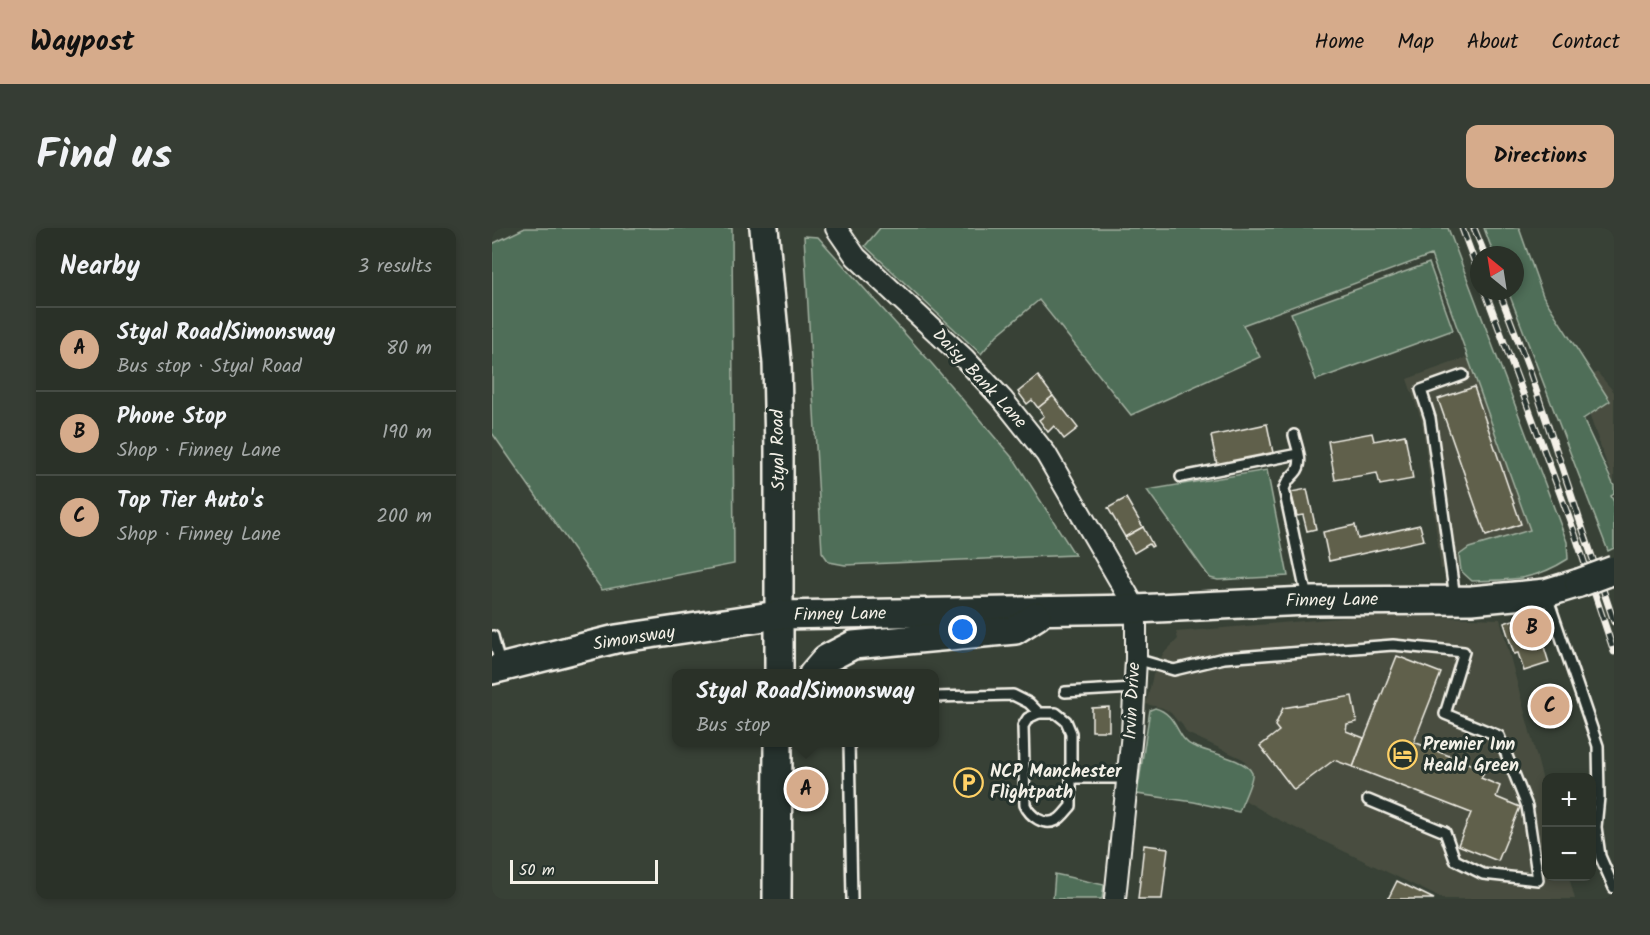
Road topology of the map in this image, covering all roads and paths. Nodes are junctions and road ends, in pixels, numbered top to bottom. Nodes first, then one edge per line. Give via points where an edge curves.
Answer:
1 (764, 228) edge
2 (836, 228) edge
3 (1463, 375) dead end
4 (1294, 435) dead end
5 (1298, 454) junction
6 (1181, 477) dead end
7 (1614, 570) edge
8 (1546, 593) junction
9 (1456, 600) junction
10 (1308, 601) junction
11 (1136, 609) junction
12 (1046, 611) junction
13 (778, 615) junction
14 (493, 636) edge
15 (1136, 659) junction
16 (496, 669) edge
17 (778, 669) edge
18 (817, 669) edge
19 (1134, 688) junction
20 (1065, 692) dead end
21 (939, 697) edge
22 (1039, 713) junction
23 (778, 747) edge
24 (849, 747) edge
25 (1071, 778) junction
26 (1127, 778) junction
27 (1368, 800) dead end
28 (1614, 888) edge
29 (777, 899) edge
30 (852, 899) edge
31 (1115, 899) edge

1 - 13 street, Styal Road via 777,363
2 - 11 street, Daisy Bank Lane via 856,257 1004,400 1039,445
3 - 9 lane via 1421,390 1430,418
4 - 5 lane
5 - 6 lane
5 - 10 lane via 1299,467 1284,489
7 - 8 street, Finney Lane, bridge
8 - 9 street, Finney Lane
8 - 28 lane via 1598,746 1596,827 1600,856
9 - 10 street, Finney Lane
10 - 11 street, Finney Lane
11 - 12 street, Finney Lane
11 - 15 street, Irvin Drive
12 - 13 street, Finney Lane
12 - 18 street, Finney Lane via 1015,630 853,645 826,659
13 - 16 street, Simonsway via 616,639
13 - 17 street, Styal Road
14 - 16 lane
15 - 19 street, Irvin Drive
15 - 27 lane via 1174,670 1224,658 1394,645 1464,652 1445,714 1499,736 1527,806 1538,880 1483,874 1455,860 1444,832
19 - 20 lane
19 - 26 street, Irvin Drive
21 - 22 lane via 1013,695
22 - 25 lane via 1056,713 1066,721 1071,733
22 - 25 lane via 1028,718 1023,726 1024,805 1029,814 1046,822 1057,820 1071,806
23 - 29 street
24 - 30 lane
25 - 26 lane
26 - 31 street, Irvin Drive

